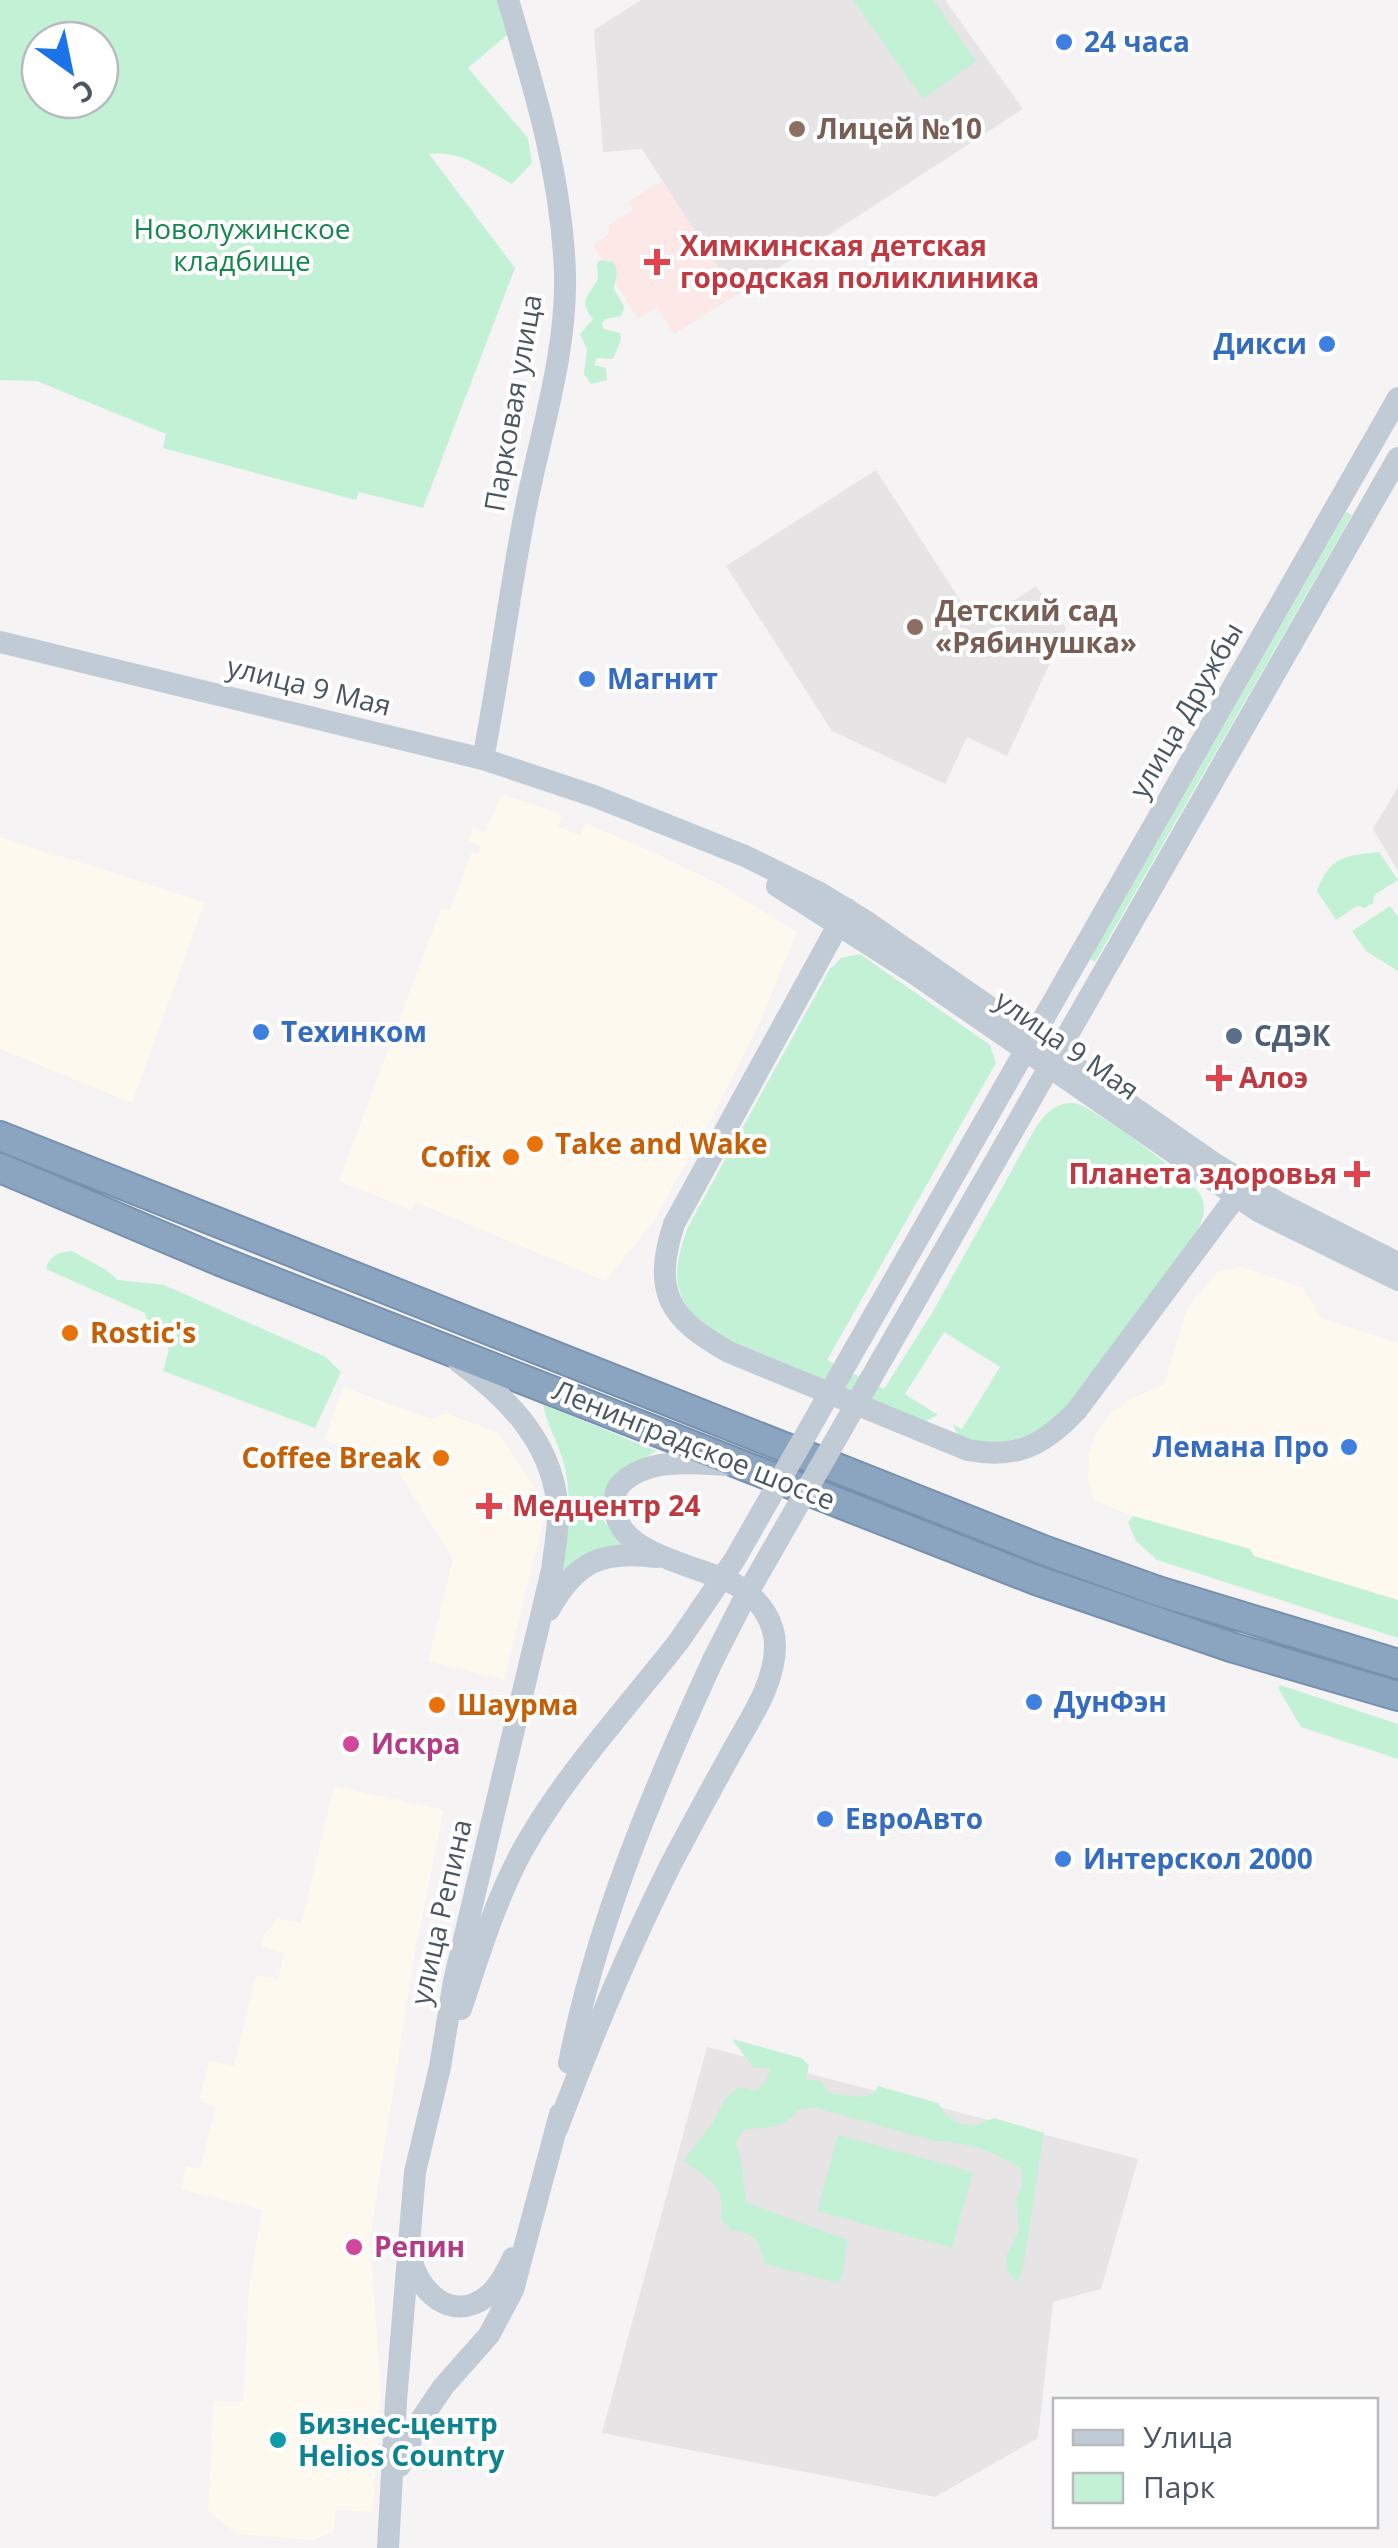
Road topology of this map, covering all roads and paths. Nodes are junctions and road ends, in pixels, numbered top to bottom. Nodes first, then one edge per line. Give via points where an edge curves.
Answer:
1 (508, 0) edge
2 (1398, 398) edge
3 (1398, 458) edge
4 (0, 642) edge
5 (483, 759) junction
6 (842, 916) junction
7 (1028, 1044) junction
8 (1053, 1062) junction
9 (0, 1136) edge
10 (0, 1168) edge
11 (1241, 1190) junction
12 (1398, 1263) edge
13 (1398, 1280) edge
14 (432, 1342) junction
15 (753, 1468) junction
16 (666, 1558) junction
17 (538, 1630) junction
18 (1398, 1664) edge
19 (1398, 1696) edge
20 (440, 2067) junction
21 (557, 2129) junction
22 (536, 2209) junction
23 (408, 2233) junction
24 (392, 2494) junction
25 (388, 2548) edge

1 - 5 street, Парковая улица via 548,143 565,278 550,400
2 - 7 street, улица Дружбы
3 - 8 street
4 - 5 street, улица 9 Мая
5 - 6 street, улица 9 Мая via 767,866
6 - 7 street, улица 9 Мая
6 - 11 street via 674,1224 664,1280 676,1313 698,1335 968,1450 1012,1452 1048,1437 1076,1410
7 - 8 street, улица 9 Мая
7 - 20 street, улица Дружбы, bridge via 735,1559 523,1849
8 - 11 street, улица 9 Мая
8 - 21 street, bridge via 713,1660 636,1834 598,1946
9 - 18 highway, Ленинградское шоссе via 1046,1551
10 - 14 highway, Ленинградское шоссе
11 - 12 street, улица 9 Мая
11 - 13 street, улица 9 Мая via 1286,1226
14 - 15 highway, Ленинградское шоссе
14 - 17 street, улица Репина via 515,1408 548,1464 558,1516
15 - 16 street via 661,1465 617,1488 616,1521
15 - 19 highway, Ленинградское шоссе via 1072,1593
16 - 17 street via 620,1555 590,1563 567,1581
16 - 21 street via 727,1580 763,1608 774,1634 772,1673 596,2023
17 - 20 street, улица Репина via 454,1981
20 - 23 street, улица Репина
21 - 22 street
22 - 23 street via 504,2276 471,2304 446,2304 422,2287
22 - 24 street via 507,2302 418,2424
23 - 24 street, улица Репина
24 - 25 street, улица Репина

